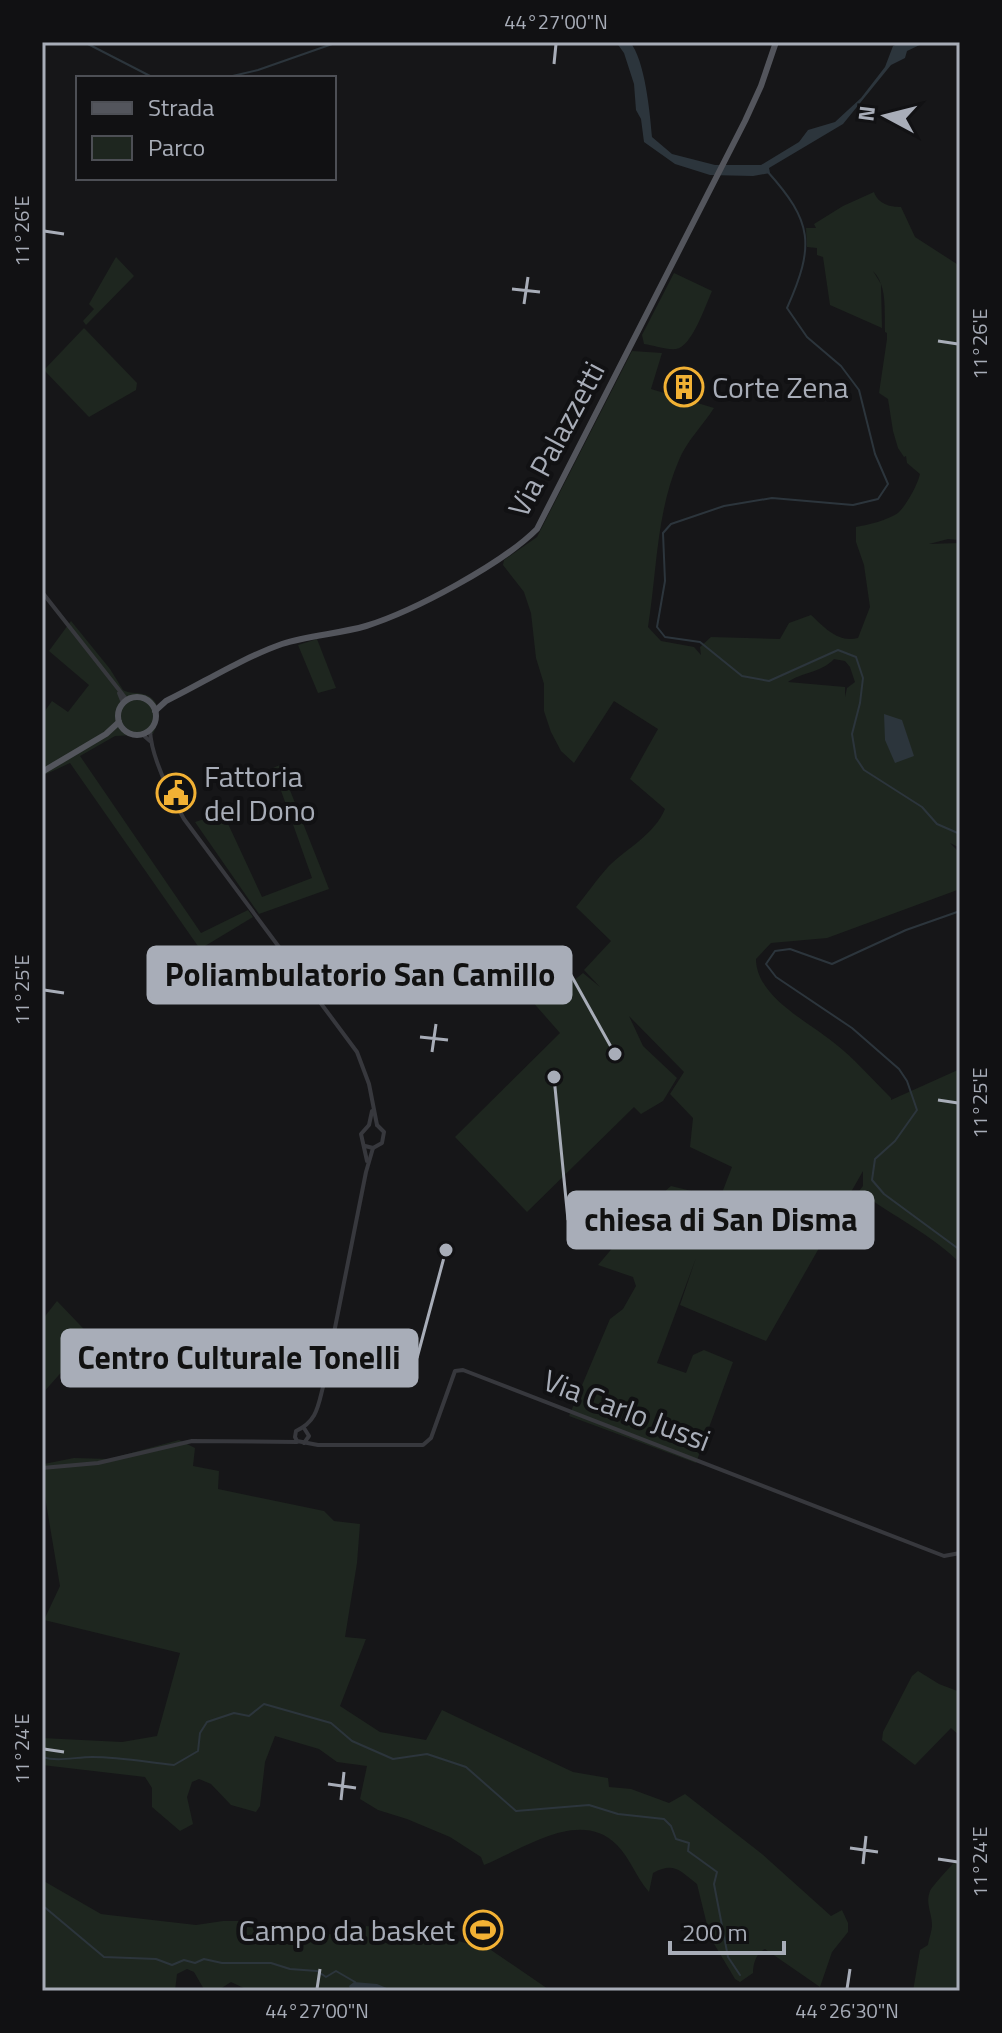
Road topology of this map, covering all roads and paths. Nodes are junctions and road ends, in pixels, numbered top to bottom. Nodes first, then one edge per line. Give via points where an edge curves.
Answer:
1 (776, 42) edge
2 (42, 592) edge
3 (149, 701) junction
4 (166, 701) junction
5 (125, 702) junction
6 (155, 711) junction
7 (119, 722) junction
8 (150, 730) junction
9 (125, 731) junction
10 (106, 734) junction
11 (143, 735) junction
12 (150, 741) junction
13 (42, 772) edge
14 (373, 1109) junction
15 (369, 1125) junction
16 (377, 1125) junction
17 (365, 1146) junction
18 (373, 1148) junction
19 (368, 1163) junction
20 (309, 1425) junction
21 (302, 1428) junction
22 (294, 1434) junction
23 (309, 1435) junction
24 (285, 1441) junction
25 (302, 1442) junction
26 (315, 1445) junction
27 (42, 1468) edge
28 (960, 1553) edge

1 - 4 main road, Via Palazzetti via 736,139 537,529 404,612 364,627 278,645
2 - 5 street
3 - 4 main road, Via Palazzetti
3 - 5 main road, Via Palazzetti
3 - 6 main road
4 - 6 main road, Via Palazzetti
5 - 7 main road
6 - 8 main road
7 - 9 main road
7 - 10 main road
8 - 11 main road
8 - 12 street
9 - 10 main road
9 - 11 main road
10 - 13 main road
11 - 12 street
12 - 14 street via 184,819 357,1052
14 - 15 street
14 - 16 street
15 - 16 street
15 - 17 street via 361,1134
16 - 18 street via 385,1137
17 - 18 street
17 - 19 street
18 - 19 street
19 - 20 street via 324,1383
20 - 21 street
20 - 23 street
21 - 22 street
21 - 23 street
22 - 24 street
22 - 25 street
23 - 25 street
23 - 26 street
24 - 25 street, Via Carlo Jussi
24 - 27 street, Via Carlo Jussi via 192,1441 98,1463
25 - 26 street, Via Carlo Jussi
26 - 28 street, Via Carlo Jussi via 423,1445 431,1438 455,1371 463,1370 944,1556

